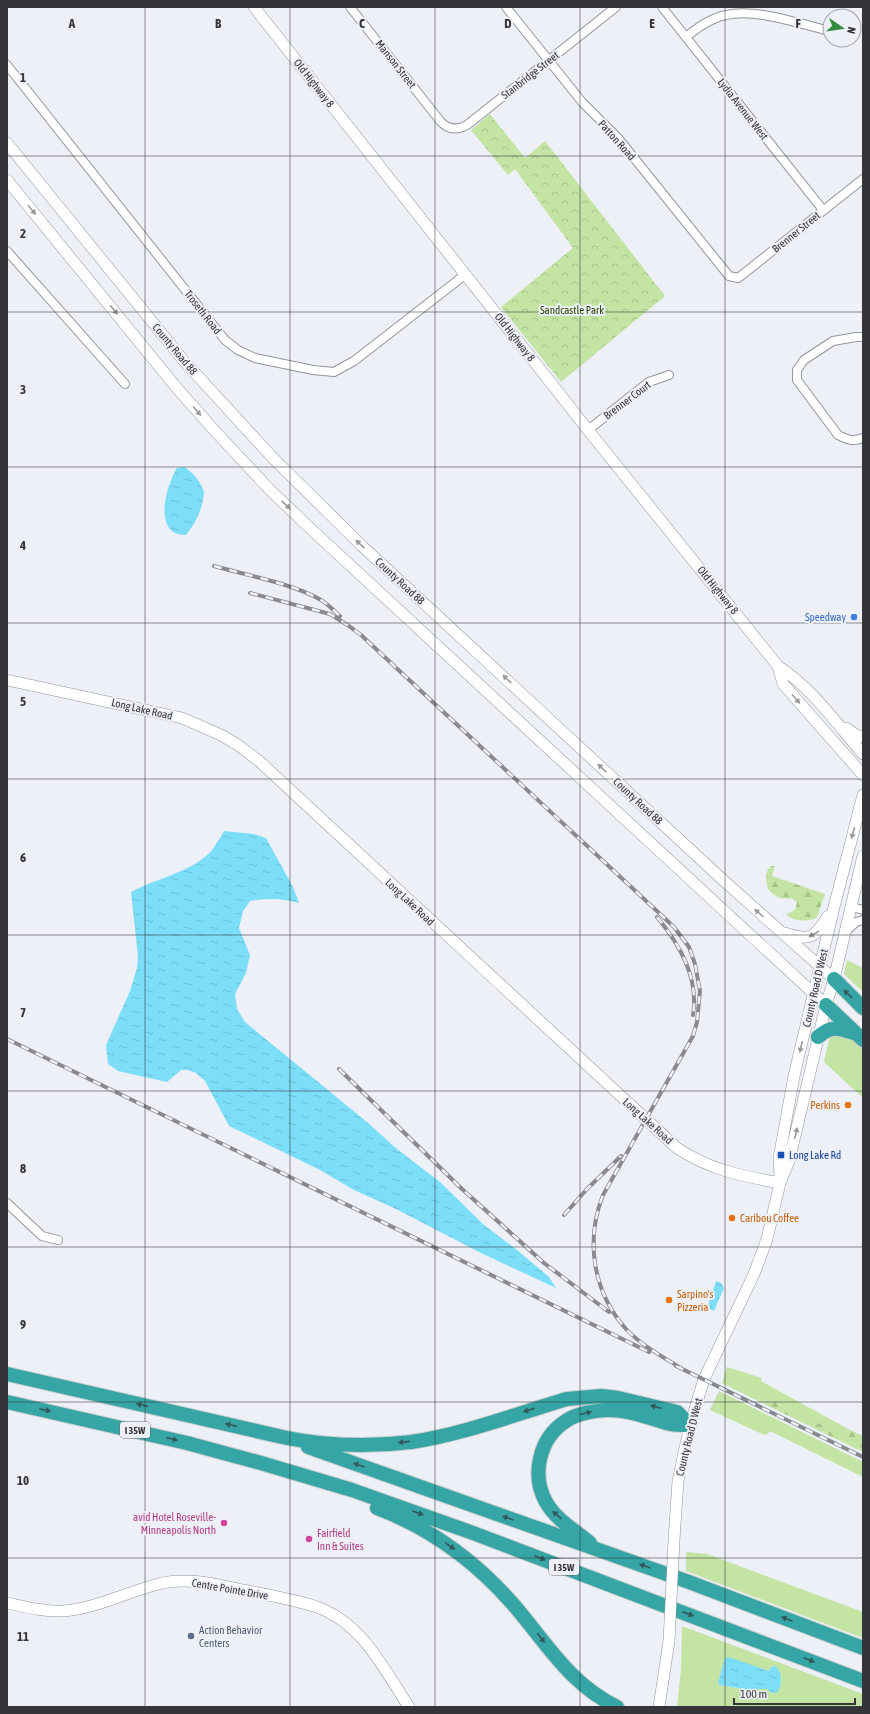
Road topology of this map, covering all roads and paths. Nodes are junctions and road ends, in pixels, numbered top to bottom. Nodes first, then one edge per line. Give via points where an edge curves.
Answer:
1 (254, 7) edge
2 (350, 7) edge
3 (506, 7) edge
4 (616, 7) edge
5 (662, 7) edge
6 (822, 29) edge
7 (686, 37) junction
8 (549, 60) junction
9 (7, 65) edge
10 (441, 122) joint
11 (7, 144) edge
12 (863, 178) edge
13 (7, 180) edge
14 (823, 210) junction
15 (7, 251) edge
16 (466, 274) junction
17 (726, 274) joint
18 (863, 338) edge
19 (669, 375) dead end
20 (125, 384) dead end
21 (588, 430) junction
22 (863, 438) edge
23 (778, 666) junction
24 (7, 680) edge
25 (837, 720) junction
26 (863, 736) edge
27 (863, 754) edge
28 (863, 775) edge
29 (863, 795) edge
30 (863, 856) edge
31 (834, 907) junction
32 (852, 907) junction
33 (863, 910) edge
34 (863, 920) edge
35 (781, 932) junction
36 (844, 933) junction
37 (820, 967) junction
38 (834, 979) junction
39 (813, 995) junction
40 (826, 1006) junction
41 (863, 1008) edge
42 (859, 1036) edge
43 (818, 1037) junction
44 (780, 1183) junction
45 (7, 1203) edge
46 (58, 1240) dead end
47 (7, 1374) edge
48 (7, 1402) edge
49 (690, 1425) junction
50 (268, 1433) junction
51 (261, 1463) junction
52 (597, 1549) junction
53 (7, 1603) edge
54 (863, 1648) edge
55 (863, 1681) edge
56 (409, 1707) edge
57 (617, 1707) edge
58 (659, 1707) edge

1 - 16 main road, Old Highway 8
2 - 10 street, Manson Street
3 - 8 street, Patton Road
4 - 8 street, Stanbridge Street
5 - 7 street, Lydia Avenue West
6 - 7 street via 761,15 740,13 714,19
7 - 14 street, Lydia Avenue West
8 - 10 street, Stanbridge Street via 467,125 457,129
8 - 17 street, Patton Road via 582,102 618,138
9 - 16 street, Troseth Road via 225,340 244,353 291,366 334,372 354,361
35 -> 11 main road, County Road 88 via 362,546 272,457 180,355
12 - 14 street, Brenner Street
13 -> 39 main road, County Road 88 via 176,387 271,491
14 - 17 street, Brenner Street via 742,276 733,278
15 - 20 street
16 - 21 main road, Old Highway 8
18 - 22 street via 833,341 804,360 797,370 797,380 838,435 856,441
19 - 21 street, Brenner Court via 649,382
21 - 23 main road, Old Highway 8
23 - 25 main road, Old Highway 8 via 795,677
23 -> 28 main road, Old Highway 8 via 783,684
24 - 44 main road, Long Lake Road via 182,718 221,734 258,762 677,1148 698,1161 722,1170
25 - 26 main road via 858,736
25 - 27 main road, Old Highway 8
29 -> 31 main road, County Road D West
30 - 32 main road, County Road D West
31 -> 35 main road via 821,928 812,936
31 - 37 main road, County Road D West
32 - 33 street
32 - 36 main road, County Road D West
34 - 36 street via 856,922
35 - 37 main road, County Road 88
36 - 38 main road, County Road D West
37 - 38 main road, County Road 88
37 - 39 main road, County Road D West
38 - 40 main road, County Road D West
41 -> 38 highway
39 - 40 main road, County Road 88
39 -> 44 main road, County Road D West via 794,1076 779,1158
40 - 42 highway
40 - 43 main road, County Road D West
42 - 43 highway via 838,1028 826,1029
44 -> 43 main road, County Road D West via 789,1161
44 - 49 main road, County Road D West via 767,1239 754,1274 704,1379
45 - 46 street via 42,1236
50 -> 47 highway, I 35W
48 -> 51 highway, I 35W via 141,1432
49 -> 50 highway via 676,1412 601,1396 567,1399 464,1430 412,1442 329,1444
52 -> 49 highway via 552,1511 542,1493 538,1472 540,1460 553,1432 567,1420 608,1410 634,1413 672,1424
49 - 58 main road, County Road D West, bridge via 678,1481 668,1641
52 -> 50 highway, I 35W
51 -> 55 highway, I 35W via 352,1490 473,1532
51 -> 57 highway via 388,1512 412,1523 452,1548 495,1584 574,1678 601,1699
54 -> 52 highway, I 35W
53 - 56 main road, Centre Pointe Drive via 41,1610 63,1611 178,1581 208,1583 302,1603 331,1613 354,1630 372,1651

